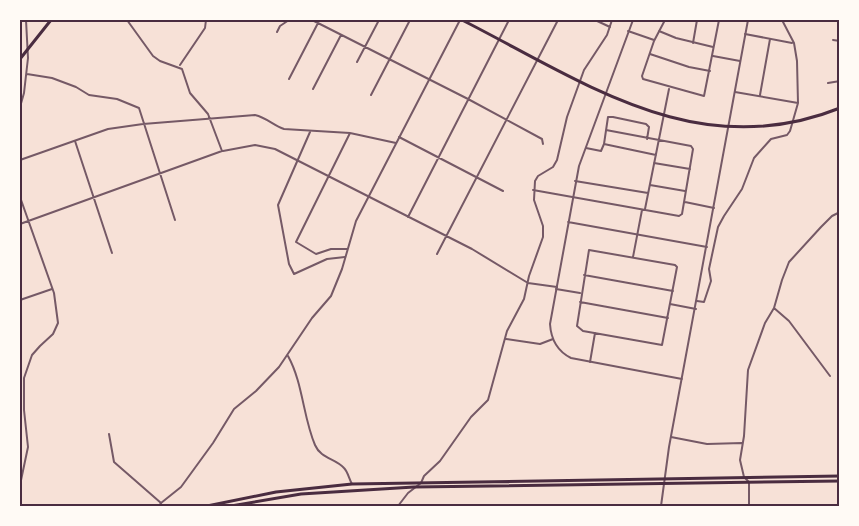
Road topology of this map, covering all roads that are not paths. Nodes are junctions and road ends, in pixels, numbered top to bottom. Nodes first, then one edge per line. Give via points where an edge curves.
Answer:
1 (26, 20) edge
2 (51, 20) edge
3 (127, 20) edge
4 (206, 20) edge
5 (289, 20) edge
6 (312, 20) edge
7 (380, 20) edge
8 (410, 20) edge
9 (461, 20) edge
10 (509, 20) edge
11 (558, 20) edge
12 (595, 20) edge
13 (612, 20) edge
14 (633, 20) edge
15 (665, 20) edge
16 (697, 20) edge
17 (719, 20) edge
18 (748, 20) edge
19 (782, 20) edge
20 (318, 23) junction
21 (610, 27) junction
22 (658, 31) junction
23 (277, 32) dead end
24 (628, 32) junction
25 (745, 34) junction
26 (342, 35) junction
27 (499, 38) junction
28 (770, 39) junction
29 (833, 40) dead end
30 (840, 40) edge
31 (654, 41) junction
32 (693, 43) junction
33 (794, 43) junction
34 (365, 47) junction
35 (714, 47) junction
36 (26, 50) junction
37 (650, 54) junction
38 (713, 56) junction
39 (538, 58) junction
40 (20, 59) edge
41 (390, 60) junction
42 (740, 61) junction
43 (357, 62) dead end
44 (179, 66) junction
45 (710, 71) junction
46 (27, 74) junction
47 (289, 79) dead end
48 (429, 80) junction
49 (581, 80) junction
50 (840, 81) edge
51 (828, 83) dead end
52 (669, 87) junction
53 (313, 89) dead end
54 (735, 92) junction
55 (605, 93) junction
56 (371, 95) dead end
57 (759, 96) junction
58 (468, 99) junction
59 (798, 103) junction
60 (20, 107) edge
61 (840, 108) edge
62 (664, 116) junction
63 (210, 119) junction
64 (505, 119) junction
65 (793, 122) junction
66 (143, 124) junction
67 (729, 127) junction
68 (311, 130) junction
69 (606, 130) junction
70 (350, 134) junction
71 (399, 137) junction
72 (647, 139) junction
73 (75, 141) junction
74 (659, 141) junction
75 (396, 143) junction
76 (543, 144) dead end
77 (604, 144) junction
78 (586, 148) junction
79 (222, 151) junction
80 (656, 155) junction
81 (439, 157) junction
82 (298, 159) junction
83 (20, 160) edge
84 (654, 163) junction
85 (690, 169) junction
86 (160, 173) junction
87 (329, 176) junction
88 (477, 176) junction
89 (575, 181) junction
90 (650, 185) junction
91 (533, 190) junction
92 (503, 191) dead end
93 (686, 191) junction
94 (648, 193) junction
95 (368, 196) junction
96 (20, 197) edge
97 (94, 197) junction
98 (572, 197) junction
99 (685, 202) junction
100 (714, 208) junction
101 (643, 209) junction
102 (840, 212) edge
103 (408, 217) junction
104 (175, 220) dead end
105 (27, 221) junction
106 (568, 222) junction
107 (20, 224) edge
108 (638, 235) junction
109 (447, 236) junction
110 (707, 247) junction
111 (347, 249) junction
112 (112, 253) dead end
113 (437, 254) dead end
114 (345, 257) junction
115 (633, 257) junction
116 (584, 275) junction
117 (528, 283) junction
118 (556, 288) junction
119 (52, 289) junction
120 (673, 291) junction
121 (581, 293) junction
122 (20, 300) edge
123 (697, 301) junction
124 (580, 302) junction
125 (670, 304) junction
126 (774, 308) junction
127 (696, 309) junction
128 (668, 318) junction
129 (595, 333) junction
130 (505, 339) junction
131 (553, 339) junction
132 (288, 356) junction
133 (590, 362) junction
134 (830, 376) dead end
135 (682, 379) junction
136 (109, 434) dead end
137 (671, 437) junction
138 (743, 443) junction
139 (840, 476) edge
140 (744, 477) junction
141 (665, 478) junction
142 (840, 481) edge
143 (749, 482) junction
144 (421, 483) junction
145 (352, 484) junction
146 (664, 484) junction
147 (20, 485) edge
148 (414, 487) junction
149 (161, 503) junction
150 (159, 507) edge
151 (207, 507) edge
152 (231, 507) edge
153 (398, 507) edge
154 (661, 507) edge
155 (749, 507) edge

1 - 36 street
2 - 36 main road
3 - 44 street via 153,56
4 - 44 street via 205,28
5 - 23 street
6 - 20 street
7 - 34 street
8 - 41 street
9 - 27 main road
9 - 48 street
10 - 27 street
11 - 39 street
12 - 21 street
13 - 21 street
14 - 24 street
15 - 22 street
16 - 32 street
17 - 35 street
18 - 25 street
19 - 33 street
20 - 26 street
20 - 47 street
21 - 49 street
22 - 31 street
22 - 32 street
24 - 31 street
24 - 55 street
25 - 28 street
25 - 42 street
26 - 34 street
26 - 53 street
27 - 39 main road
27 - 58 street
28 - 33 street
28 - 57 street
29 - 30 street
31 - 37 street
32 - 35 street
33 - 59 street
34 - 41 street
34 - 43 street
35 - 38 street
36 - 40 main road
36 - 46 street
37 - 45 street
37 - 52 street via 643,79
38 - 42 street
38 - 45 street
39 - 49 main road
39 - 64 street
41 - 48 street
41 - 56 street
42 - 54 street
44 - 63 street via 192,97
45 - 52 street via 704,96
46 - 60 street
46 - 66 street via 60,80 89,95 117,99 139,108
48 - 58 street
48 - 71 street
49 - 55 main road
49 - 91 street via 557,160 538,176
50 - 51 street
52 - 62 street
54 - 57 street
54 - 67 street
55 - 62 main road
55 - 78 street
57 - 59 street
58 - 64 street
58 - 81 street
59 - 65 street
61 - 65 main road
62 - 67 main road
62 - 74 street
63 - 66 street
63 - 68 street via 255,115 284,129
63 - 79 street
64 - 76 street
64 - 88 street
65 - 67 main road
65 - 123 street via 787,135 771,139 754,158 742,189 718,226 711,281 704,302
66 - 73 street via 108,129
66 - 86 street
67 - 100 street
68 - 70 street
68 - 82 street
69 - 72 street
69 - 72 street via 608,117 646,124
69 - 77 street
70 - 75 street
70 - 87 street
71 - 75 street
71 - 81 street
72 - 74 street
73 - 83 street
73 - 97 street
74 - 80 street
74 - 85 street via 691,146
75 - 95 street
77 - 78 street via 601,151
77 - 80 street
78 - 89 street
79 - 82 street via 264,146
79 - 86 street
80 - 84 street
81 - 88 street
81 - 103 street
82 - 87 street
82 - 114 street via 278,205 292,273 327,259
84 - 85 street
84 - 90 street
85 - 93 street
86 - 97 street
86 - 104 street
87 - 95 street
87 - 111 street via 296,242 316,254
88 - 92 street
88 - 109 street
89 - 94 street
89 - 98 street
90 - 93 street
90 - 94 street
91 - 98 street
91 - 117 street via 543,237
93 - 99 street
94 - 101 street
95 - 103 street
95 - 111 street
96 - 105 street
97 - 105 street
97 - 112 street
98 - 101 street
98 - 106 street
99 - 100 street
99 - 101 street via 679,216
100 - 110 street
101 - 108 street
102 - 126 street via 789,262
103 - 109 street
105 - 107 street
105 - 119 street
106 - 108 street
106 - 118 street
108 - 110 street
108 - 115 street
109 - 113 street
109 - 117 street
110 - 123 street
111 - 114 street
114 - 132 street via 331,296
115 - 116 street via 589,250
115 - 120 street via 675,265
116 - 120 street
116 - 121 street
117 - 118 street
117 - 130 street
118 - 121 street
118 - 131 street via 550,324
119 - 122 street
119 - 147 street via 56,331 32,355 24,378 28,447
120 - 125 street
121 - 124 street
123 - 127 street
124 - 128 street
124 - 129 street via 577,326
125 - 127 street
125 - 128 street
126 - 134 street via 789,321
126 - 138 street via 748,370
127 - 135 street
128 - 129 street via 662,345
129 - 133 street
130 - 131 street via 540,344
130 - 144 street via 488,400
131 - 133 street via 571,358
132 - 145 street via 316,447 321,455 343,467
132 - 149 street via 234,409 182,487
133 - 135 street
135 - 137 street
136 - 149 street via 114,462
137 - 138 street via 707,444
137 - 141 street
138 - 140 street via 740,460
139 - 140 main road
140 - 141 main road
140 - 143 street
141 - 144 main road
141 - 146 street
142 - 143 main road
143 - 146 main road
143 - 155 street
144 - 145 main road
144 - 148 street
145 - 151 main road via 276,492
146 - 148 main road
146 - 154 street
148 - 152 main road via 301,494
148 - 153 street
149 - 150 street

